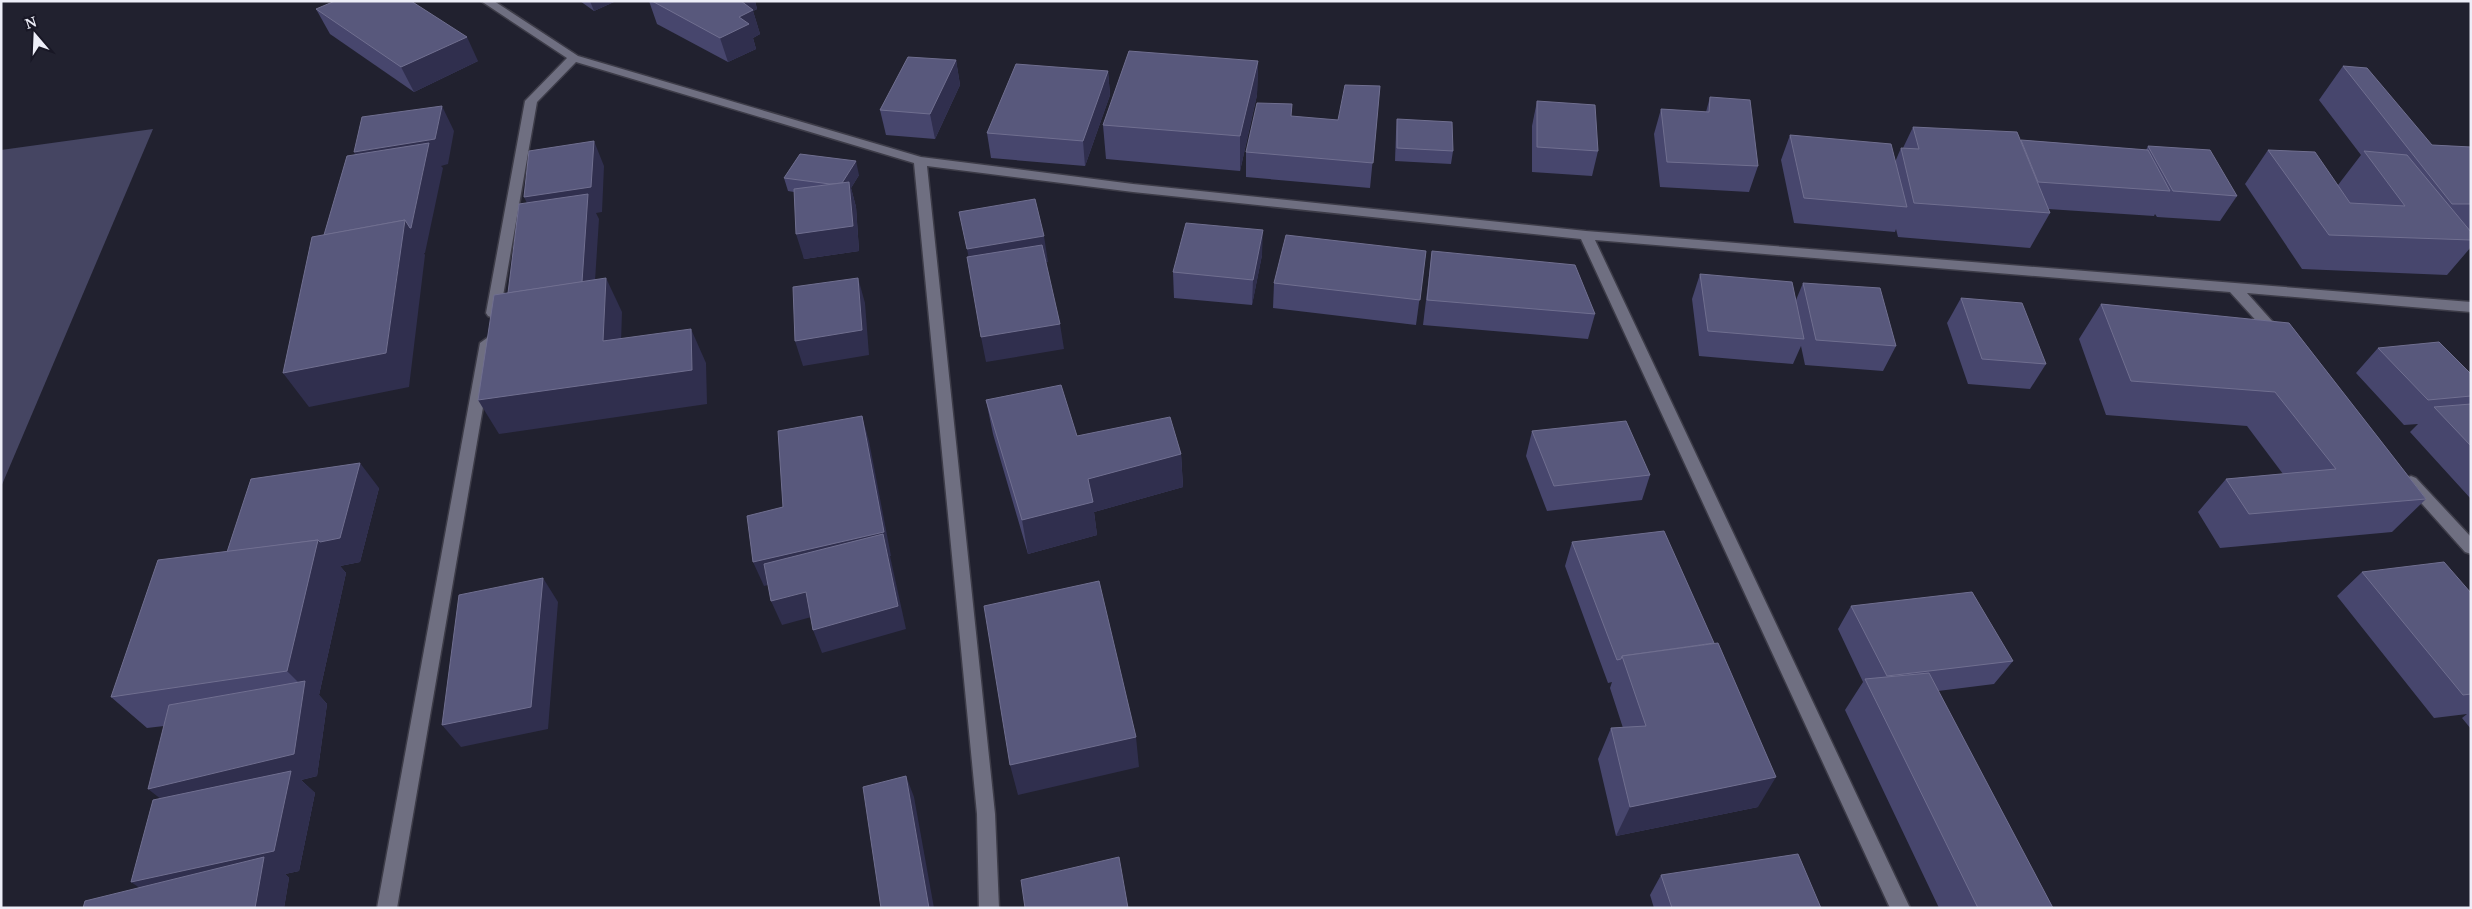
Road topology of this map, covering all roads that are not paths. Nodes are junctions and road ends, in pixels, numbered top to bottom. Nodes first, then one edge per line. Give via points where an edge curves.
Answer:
1 (486, 1) edge
2 (574, 58) junction
3 (920, 161) junction
4 (1586, 235) junction
5 (2234, 288) junction
6 (2471, 307) edge
7 (2286, 346) edge
8 (2398, 468) edge
9 (2471, 548) edge
10 (386, 908) edge
11 (989, 908) edge
12 (1900, 908) edge

1 - 2 street
2 - 3 street
2 - 10 street via 530,102
3 - 4 street via 1133,188
3 - 11 street via 986,814
4 - 5 street
4 - 12 street
5 - 6 street
5 - 7 street
8 - 9 street

